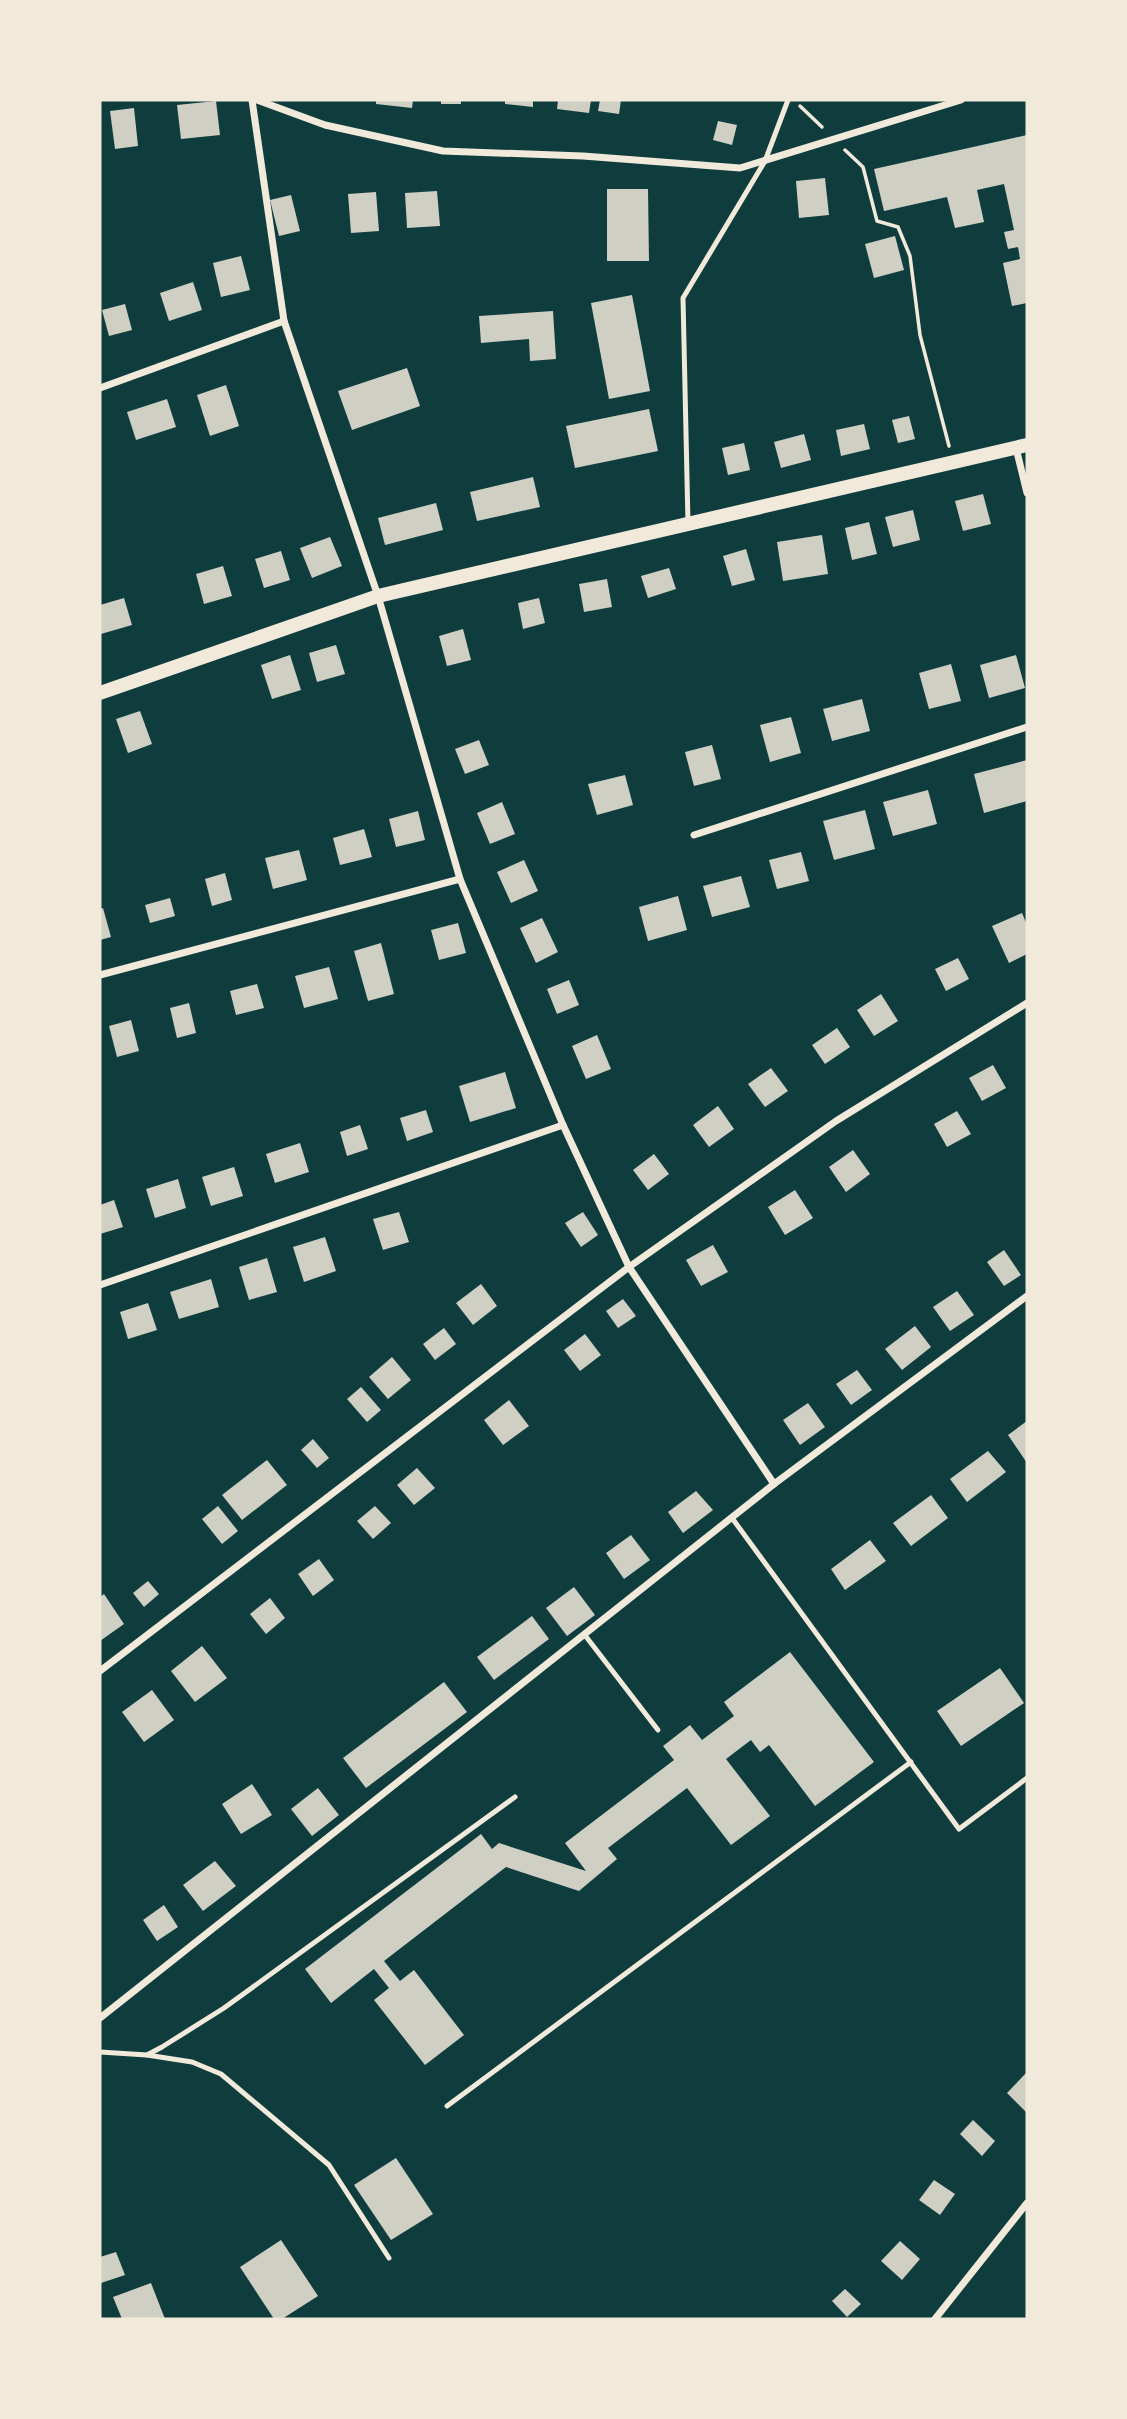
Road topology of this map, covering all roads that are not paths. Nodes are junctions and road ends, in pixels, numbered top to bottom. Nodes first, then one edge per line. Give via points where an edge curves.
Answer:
1 (255, 100) edge
2 (791, 100) edge
3 (961, 100) edge
4 (765, 161) junction
5 (284, 321) junction
6 (100, 388) edge
7 (1021, 446) edge
8 (1027, 493) edge
9 (688, 523) junction
10 (378, 596) junction
11 (100, 693) edge
12 (1027, 727) edge
13 (694, 835) dead end
14 (460, 879) junction
15 (100, 975) edge
16 (1027, 1003) edge
17 (563, 1125) junction
18 (629, 1267) junction
19 (100, 1286) edge
20 (1027, 1296) edge
21 (774, 1484) junction
22 (732, 1518) junction
23 (584, 1634) junction
24 (100, 1671) edge
25 (658, 1730) dead end
26 (911, 1762) junction
27 (1027, 1778) edge
28 (514, 1797) dead end
29 (100, 2018) edge
30 (100, 2052) edge
31 (147, 2055) junction
32 (447, 2106) dead end
33 (1027, 2203) edge
34 (389, 2258) dead end
35 (935, 2319) edge

1 - 4 street via 325,125 443,151 740,168
1 - 5 street
2 - 4 lane
3 - 4 street
4 - 9 lane via 682,298
5 - 6 street
5 - 10 street
7 - 8 street
7 - 9 main road
9 - 10 main road
10 - 11 main road
10 - 14 street
12 - 13 street
14 - 15 street
14 - 17 street
16 - 18 street via 836,1121
17 - 18 street
17 - 19 street
18 - 21 street
18 - 24 street
20 - 21 street
21 - 22 street
22 - 23 street
22 - 26 lane
23 - 25 lane
23 - 29 street
26 - 27 lane via 960,1829
26 - 32 lane
28 - 31 lane via 224,2008
30 - 31 lane
31 - 34 lane via 192,2062 221,2074 329,2165
33 - 35 street

